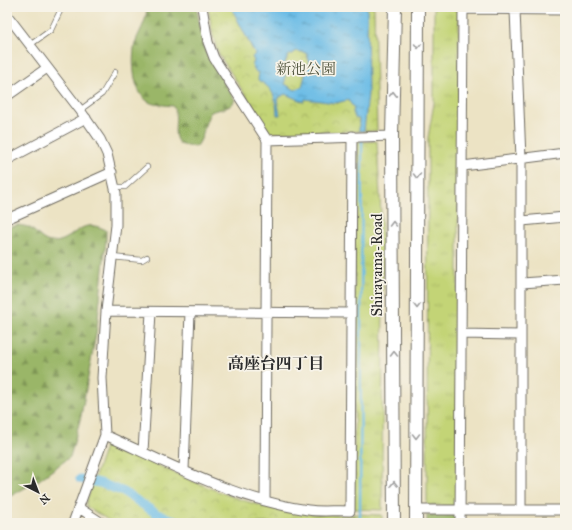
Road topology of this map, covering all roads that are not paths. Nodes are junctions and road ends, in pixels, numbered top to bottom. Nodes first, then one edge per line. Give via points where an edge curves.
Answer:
1 (62, 7) edge
2 (202, 7) edge
3 (395, 7) edge
4 (418, 7) edge
5 (463, 8) edge
6 (550, 8) edge
7 (515, 10) junction
8 (565, 10) edge
9 (8, 19) edge
10 (30, 45) junction
11 (47, 68) junction
12 (115, 72) dead end
13 (7, 96) edge
14 (80, 110) junction
15 (86, 118) junction
16 (352, 136) junction
17 (392, 136) junction
18 (267, 140) junction
19 (565, 153) edge
20 (521, 159) junction
21 (7, 160) edge
22 (463, 166) junction
23 (147, 168) dead end
24 (112, 172) junction
25 (115, 187) junction
26 (565, 217) edge
27 (7, 219) edge
28 (522, 221) junction
29 (112, 257) junction
30 (147, 257) dead end
31 (565, 280) edge
32 (522, 283) junction
33 (106, 311) junction
34 (151, 312) junction
35 (190, 312) junction
36 (266, 313) junction
37 (351, 313) junction
38 (462, 334) junction
39 (520, 335) junction
40 (105, 435) junction
41 (143, 452) junction
42 (184, 470) junction
43 (264, 501) junction
44 (79, 508) junction
45 (416, 510) junction
46 (460, 510) junction
47 (521, 510) junction
48 (565, 510) edge
49 (73, 523) edge
50 (102, 523) edge
51 (394, 523) edge
52 (416, 523) edge
53 (460, 523) edge

1 - 10 lane via 51,30
2 - 18 street via 208,42 214,58
17 -> 3 street, Shirayama-Road
4 -> 45 street
5 - 7 street
5 - 22 street
6 - 7 street
6 - 8 street
7 - 20 street
9 - 10 street
10 - 11 street
11 - 13 street
11 - 14 street
12 - 14 lane via 102,94
14 - 15 street
15 - 21 street
15 - 24 street via 107,154
16 - 17 street
16 - 18 street
16 - 37 street
51 -> 17 street, Shirayama-Road
18 - 36 street
19 - 20 street
20 - 22 street
20 - 28 street
22 - 38 street
23 - 25 lane via 125,187
24 - 25 street
24 - 27 street
25 - 29 street via 116,225
26 - 28 street
28 - 32 street
29 - 30 lane via 142,260
29 - 33 street
31 - 32 street
32 - 39 street
33 - 34 street
33 - 40 street via 102,378
34 - 35 street
34 - 41 street
35 - 36 street
35 - 42 street
36 - 37 street
36 - 43 street
37 - 43 street via 350,511 308,510
38 - 39 street
38 - 46 street
39 - 47 street
40 - 41 street
40 - 44 street
41 - 42 street
42 - 43 street via 232,491
44 - 49 street
44 - 50 street
45 - 46 street
45 - 52 street
46 - 47 street
46 - 53 street
47 - 48 street

